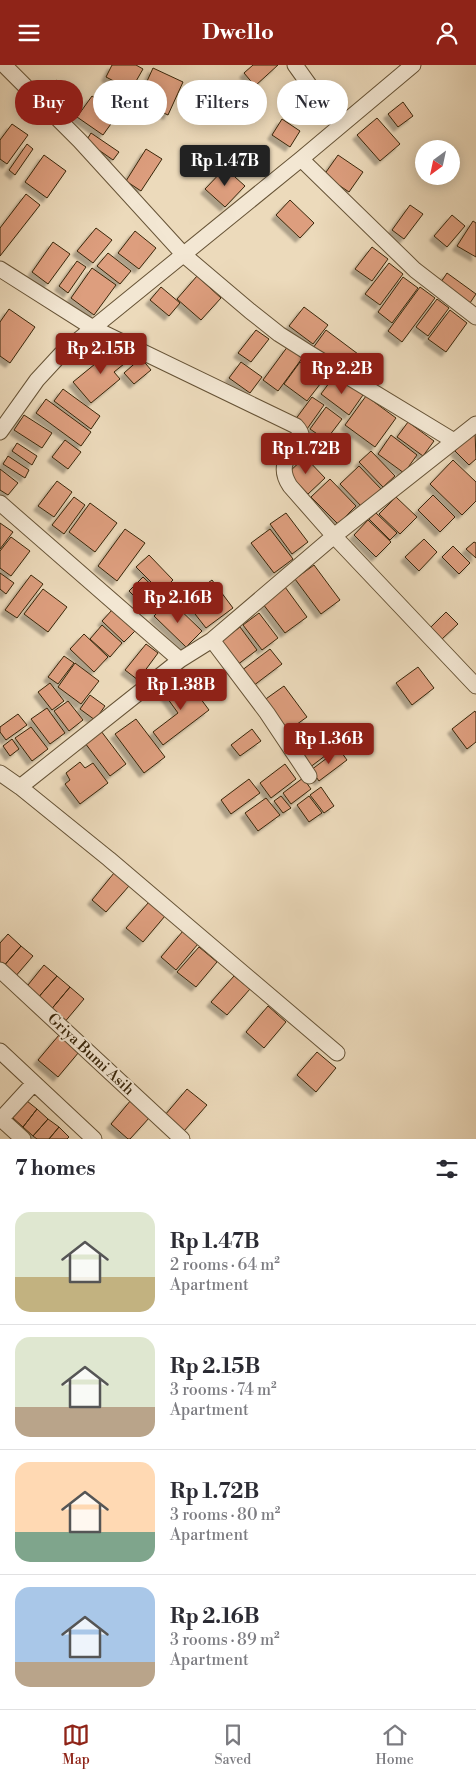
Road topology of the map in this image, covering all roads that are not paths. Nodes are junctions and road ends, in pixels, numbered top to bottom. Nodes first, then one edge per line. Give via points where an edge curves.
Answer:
1 (4, 65) edge
2 (295, 65) edge
3 (413, 65) edge
4 (306, 80) edge
5 (348, 120) edge
6 (343, 125) edge
7 (301, 159) junction
8 (184, 255) junction
9 (0, 269) edge
10 (476, 317) edge
11 (93, 328) junction
12 (476, 424) edge
13 (0, 432) edge
14 (454, 441) junction
15 (0, 503) edge
16 (334, 536) junction
17 (212, 640) junction
18 (180, 660) junction
19 (476, 687) edge
20 (0, 773) edge
21 (309, 776) dead end
22 (20, 787) junction
23 (0, 970) edge
24 (0, 1051) edge
25 (337, 1053) dead end
26 (34, 1083) junction
27 (0, 1118) edge
28 (23, 1139) edge
29 (94, 1139) edge
30 (182, 1139) edge

1 - 8 street via 80,141
2 - 4 street
3 - 5 street
6 - 7 street
7 - 8 street
7 - 10 street via 415,270
8 - 11 street
8 - 14 street via 279,334
9 - 11 street
11 - 13 street via 48,367
11 - 16 street via 296,426 302,437 285,462 284,477
12 - 14 street
14 - 16 street
15 - 18 street
16 - 17 street
16 - 19 street
17 - 18 street
17 - 21 street
18 - 22 street
20 - 22 street
22 - 25 street
23 - 30 street, Griya Bumi Asih
24 - 26 street
26 - 27 street
26 - 29 street
27 - 28 street

